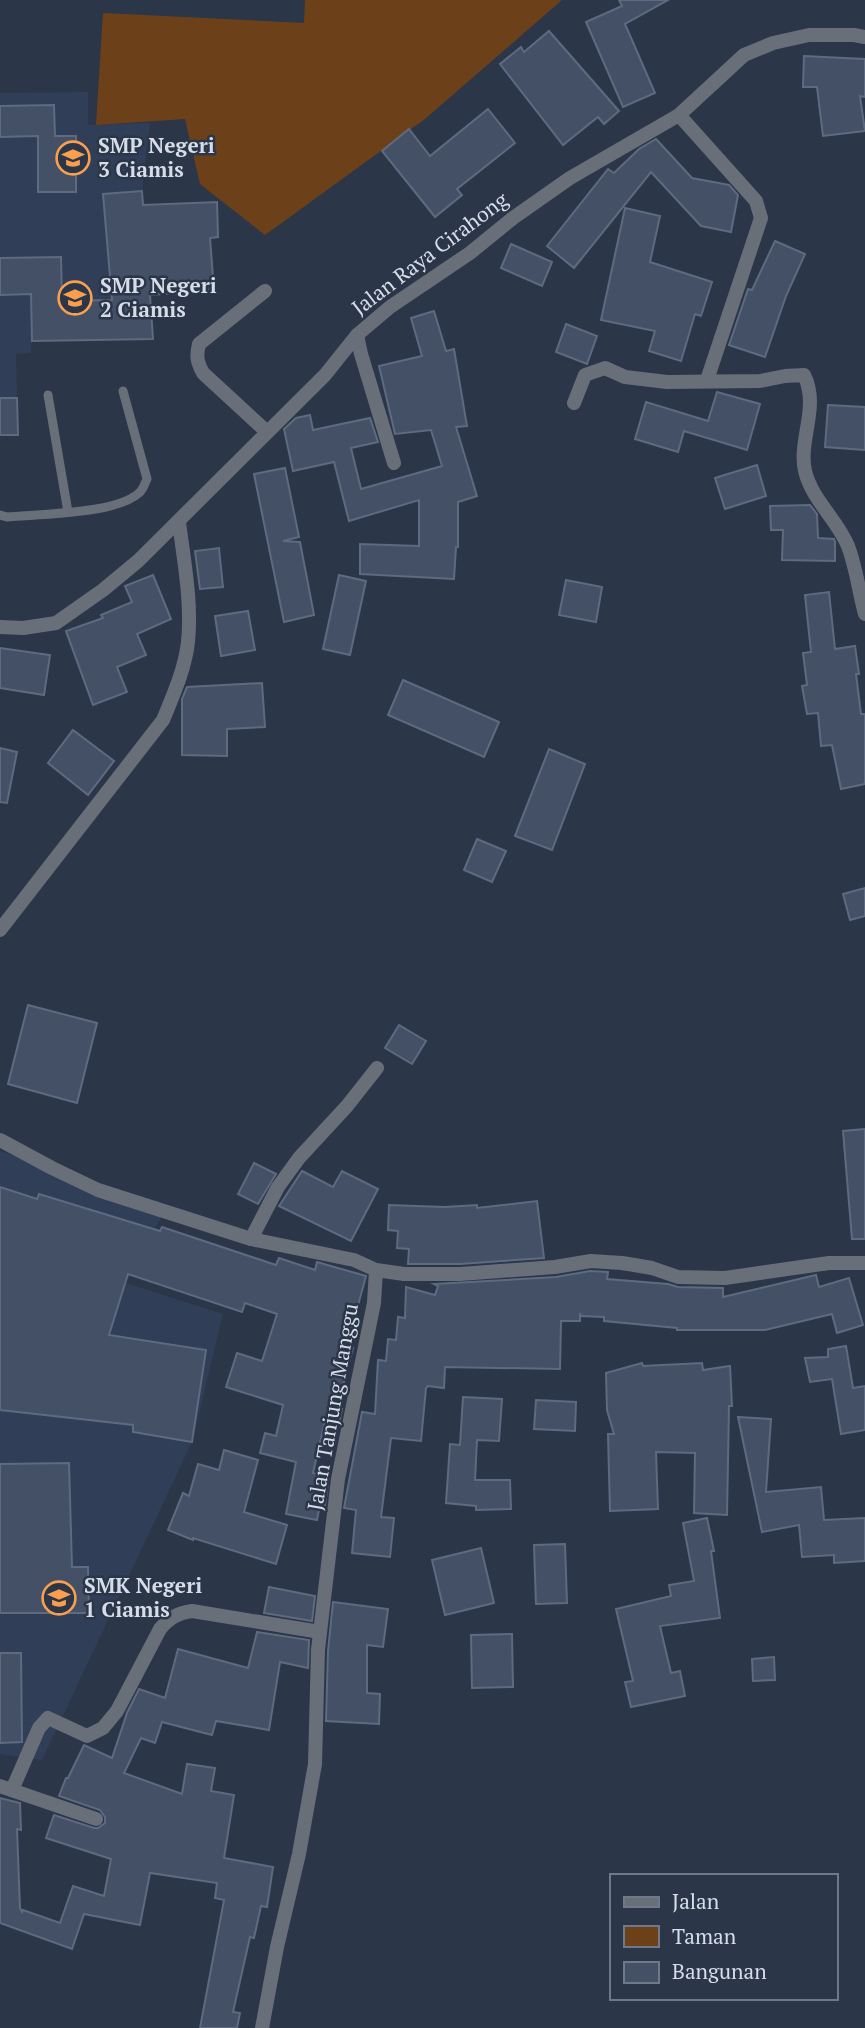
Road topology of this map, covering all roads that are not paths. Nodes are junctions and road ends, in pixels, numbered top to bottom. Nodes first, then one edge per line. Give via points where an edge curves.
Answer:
1 (865, 37) edge
2 (679, 115) junction
3 (265, 291) dead end
4 (357, 335) junction
5 (707, 380) junction
6 (123, 391) dead end
7 (48, 394) dead end
8 (574, 403) dead end
9 (267, 432) junction
10 (394, 463) dead end
11 (68, 512) junction
12 (0, 515) edge
13 (179, 522) junction
14 (865, 614) edge
15 (0, 627) edge
16 (0, 930) edge
17 (377, 1068) dead end
18 (0, 1140) edge
19 (251, 1239) junction
20 (865, 1263) edge
21 (376, 1270) junction
22 (320, 1632) junction
23 (6, 1788) edge
24 (96, 1819) dead end
25 (262, 2028) edge

1 - 2 street, Jalan Raya Cirahong via 809,35 744,55
2 - 4 street, Jalan Raya Cirahong via 570,178
2 - 5 street via 756,201 761,218
3 - 9 street via 199,344 196,354 203,373
4 - 9 street, Jalan Raya Cirahong via 325,375
4 - 10 street
5 - 8 street via 667,382 625,377 605,368 585,375
5 - 14 street via 761,381 804,375 809,384 809,431 802,450 805,471 814,494 848,544
6 - 11 lane via 147,479 140,492 117,505
7 - 11 lane
9 - 13 street, Jalan Raya Cirahong
11 - 12 lane
13 - 15 street, Jalan Raya Cirahong via 138,562 55,623
13 - 16 street via 189,595 188,644 163,720
17 - 19 street via 299,1158
18 - 19 street via 98,1190
19 - 21 street via 354,1260
20 - 21 street via 725,1278 678,1277 632,1264 591,1261 460,1274
21 - 22 street, Jalan Tanjung Manggu via 376,1291 338,1479
22 - 23 street via 180,1612 160,1629 117,1711 103,1728 87,1736 48,1718
22 - 25 street, Jalan Tanjung Manggu via 315,1764
23 - 24 street

